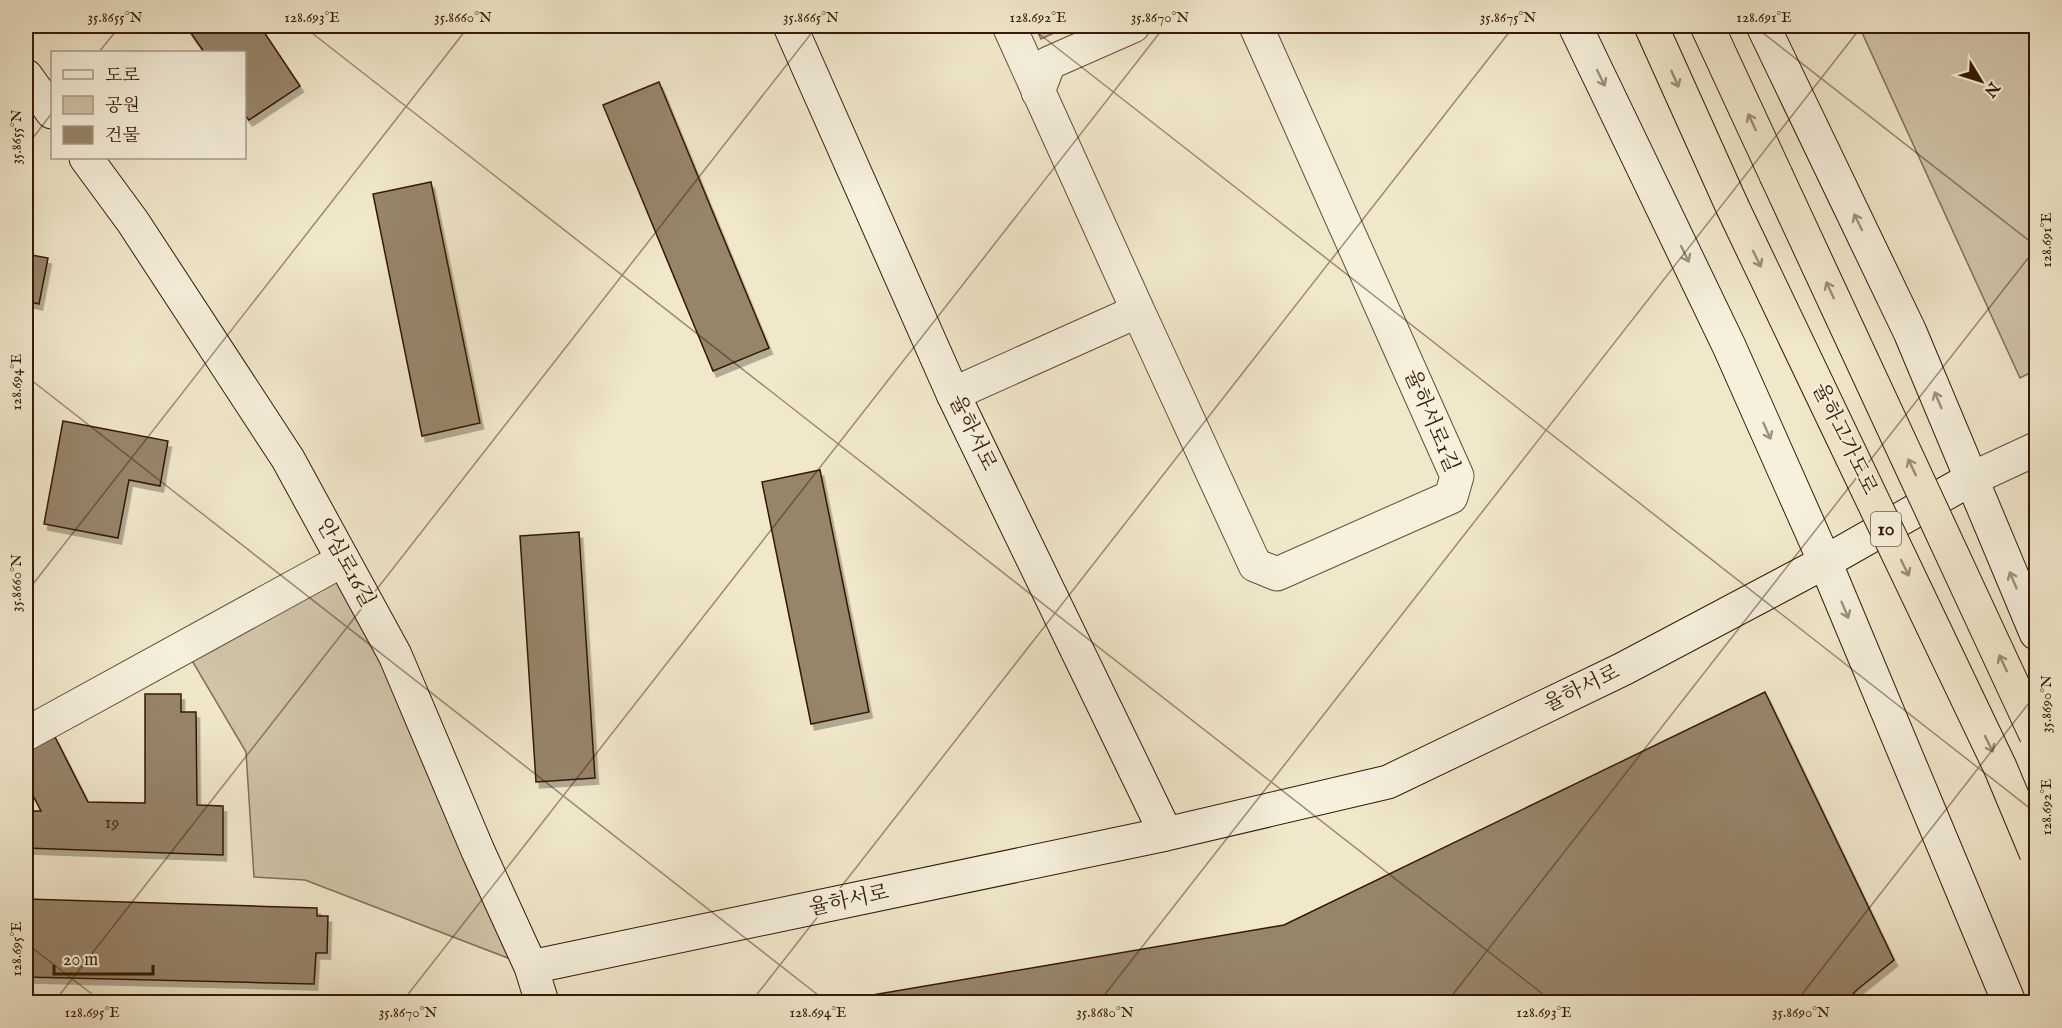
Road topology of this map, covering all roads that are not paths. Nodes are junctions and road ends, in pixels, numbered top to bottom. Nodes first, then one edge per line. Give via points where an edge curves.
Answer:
1 (790, 26) edge
2 (1009, 26) edge
3 (1133, 26) edge
4 (1256, 26) edge
5 (1575, 26) edge
6 (1651, 26) edge
7 (1707, 26) edge
8 (1763, 26) edge
9 (26, 76) edge
10 (1038, 92) junction
11 (51, 111) edge
12 (87, 159) edge
13 (1138, 311) junction
14 (953, 394) junction
15 (2037, 449) edge
16 (1971, 479) junction
17 (343, 560) junction
18 (1825, 562) junction
19 (2037, 633) edge
20 (26, 734) edge
21 (2037, 735) edge
22 (1166, 834) junction
23 (2037, 853) edge
24 (531, 967) junction
25 (542, 1002) edge
26 (2009, 1002) edge

1 - 14 main road, 율하서로
2 - 10 main road, 율하서로1길
3 - 10 main road via 1049,63
4 - 13 main road, 율하서로1길 via 1457,476 1451,497 1277,574 1255,565
5 -> 18 main road via 1729,346
6 -> 23 highway, 율하고가도로 / 10, bridge
21 -> 7 highway, 10, bridge
16 -> 8 main road via 1910,332
9 - 11 main road
10 - 13 main road, 율하서로1길
12 - 17 main road, 안심로16길 via 133,222 288,459
13 - 14 main road
14 - 22 main road, 율하서로
15 - 16 main road, 율하서로
16 - 18 main road, 율하서로
19 -> 16 main road
17 - 20 main road
17 - 24 main road, 안심로16길 via 395,655
18 - 22 main road, 율하서로 via 1623,669 1388,782
18 -> 26 main road
22 - 24 main road, 율하서로
24 - 25 main road, 안심로16길

